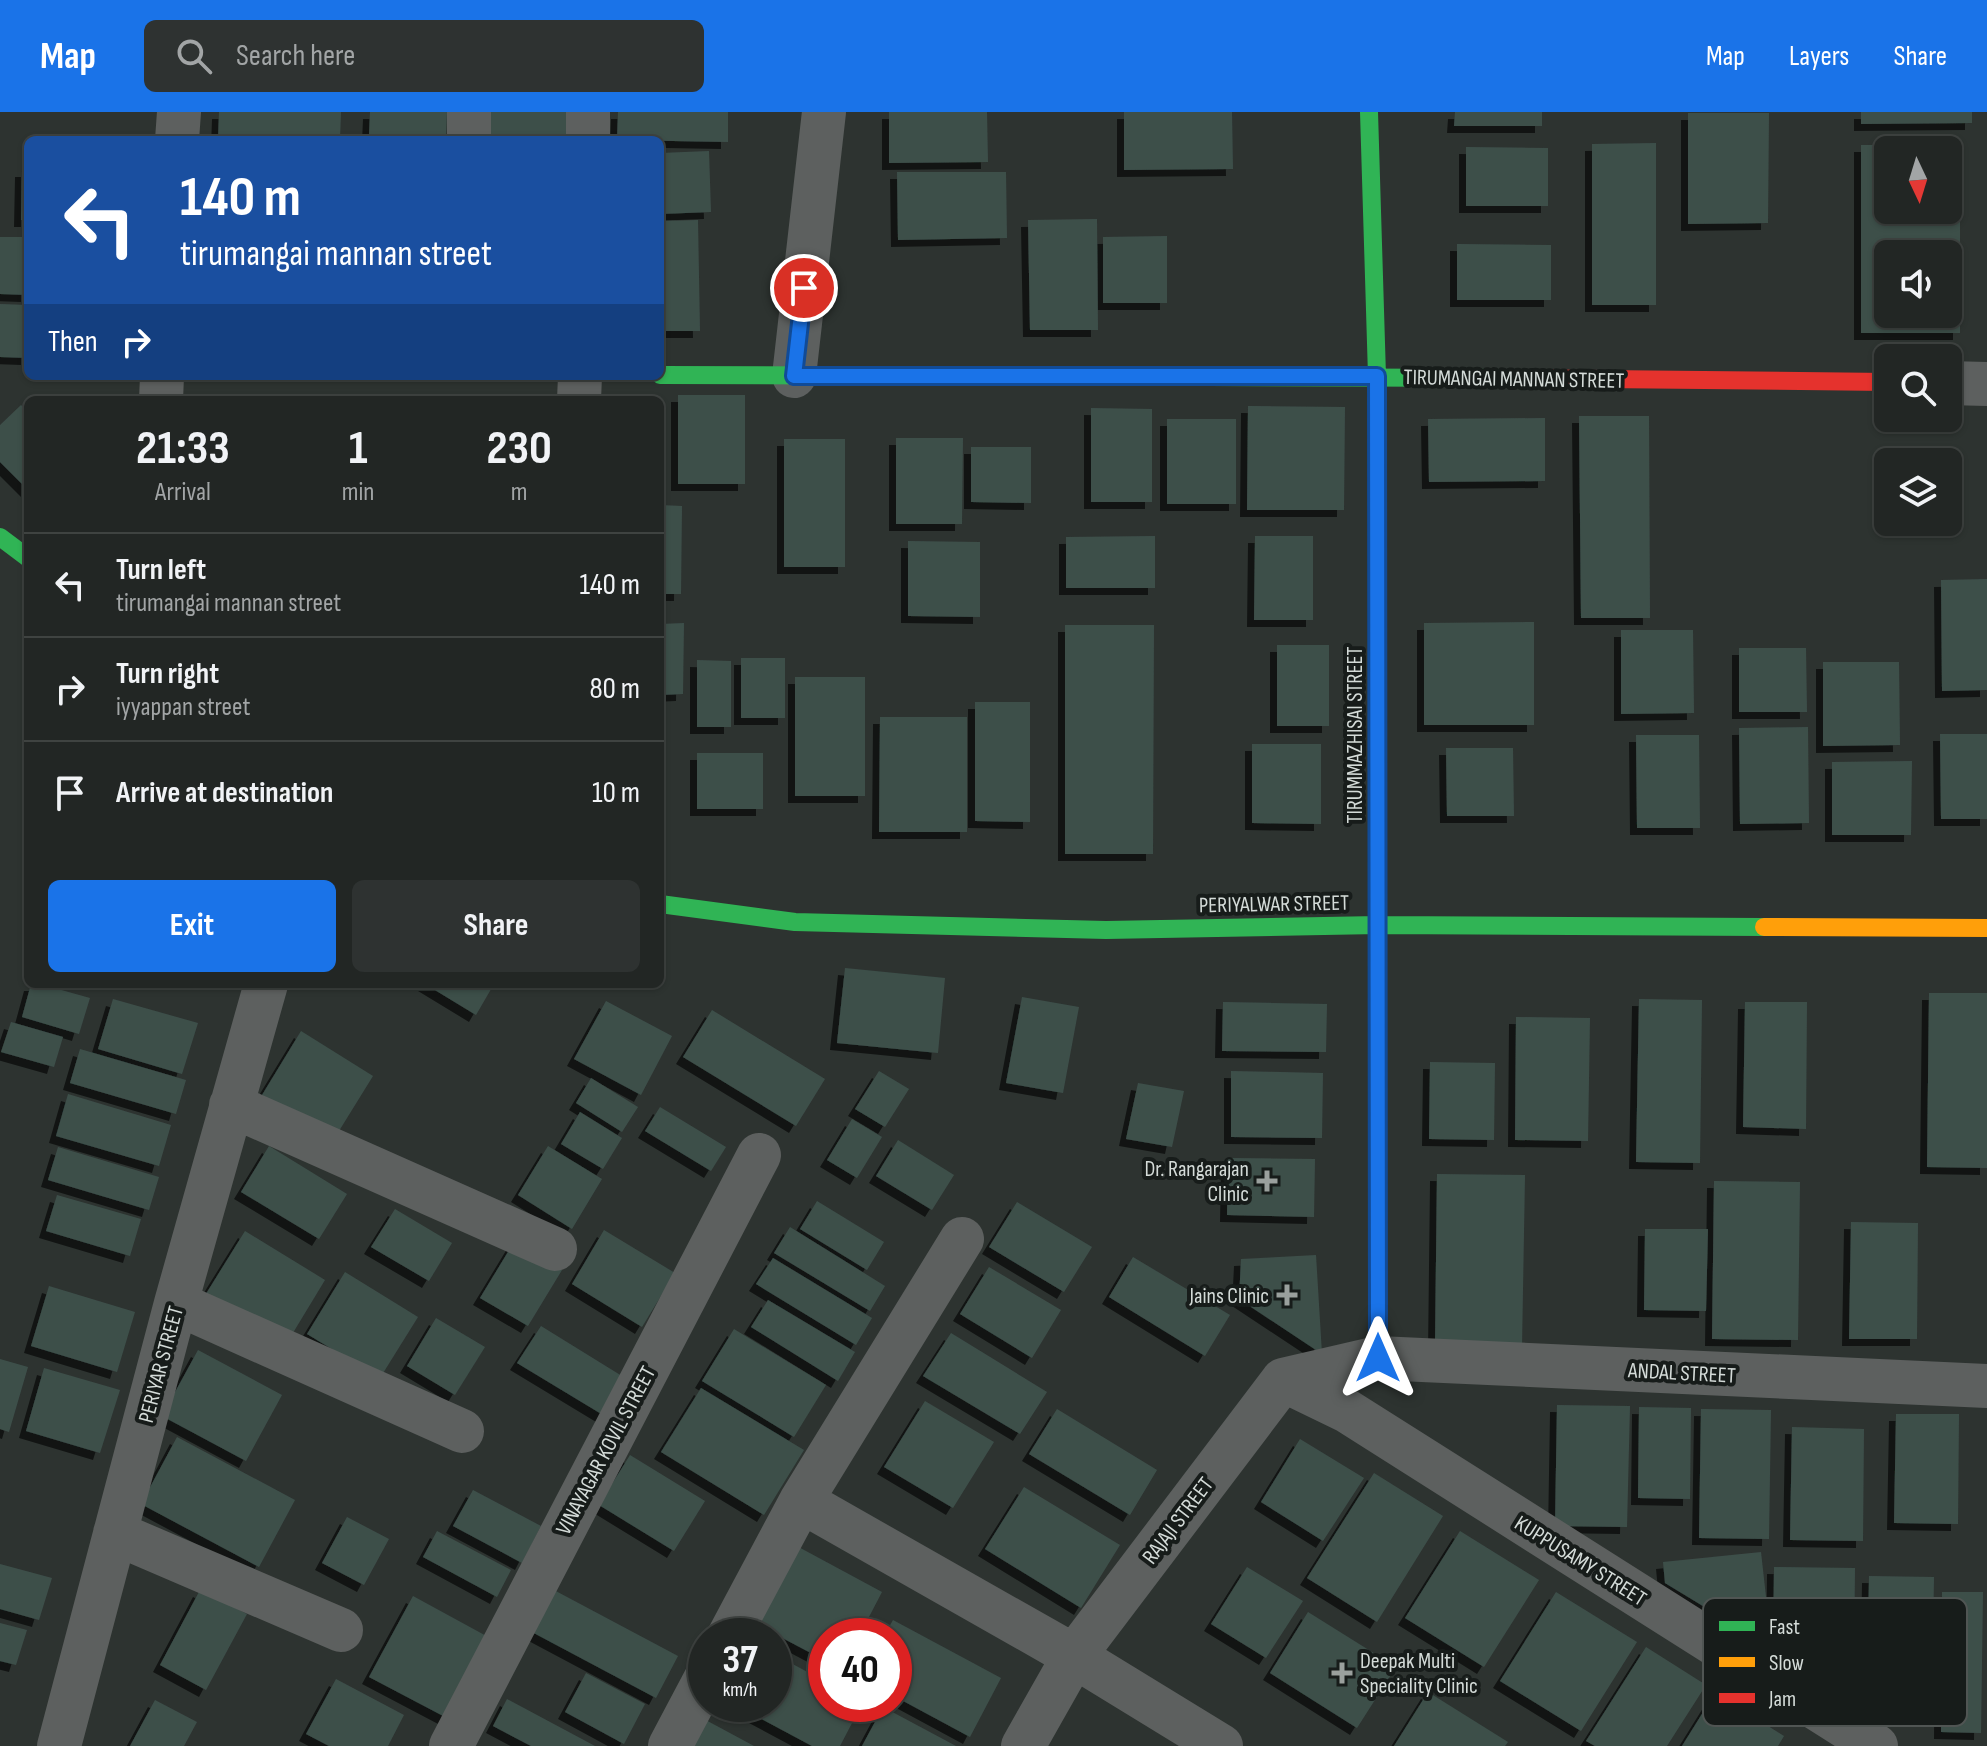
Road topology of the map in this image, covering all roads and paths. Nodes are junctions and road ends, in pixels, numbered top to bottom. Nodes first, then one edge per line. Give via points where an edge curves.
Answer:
1 (179, 112) edge
2 (469, 112) edge
3 (588, 112) edge
4 (824, 112) edge
5 (1369, 112) edge
6 (177, 136) edge
7 (469, 136) edge
8 (588, 136) edge
9 (664, 375) edge
10 (794, 376) junction
11 (1377, 376) junction
12 (1874, 382) edge
13 (1962, 383) edge
14 (1987, 384) edge
15 (0, 537) edge
16 (24, 555) edge
17 (664, 905) edge
18 (1378, 925) junction
19 (1987, 928) edge
20 (265, 988) edge
21 (231, 1105) junction
22 (759, 1155) dead end
23 (962, 1239) dead end
24 (555, 1249) dead end
25 (176, 1303) junction
26 (1378, 1358) junction
27 (1283, 1380) junction
28 (1987, 1386) edge
29 (462, 1431) dead end
30 (801, 1501) junction
31 (115, 1533) junction
32 (739, 1618) edge
33 (341, 1630) dead end
34 (1703, 1636) edge
35 (1074, 1656) junction
36 (688, 1712) edge
37 (1844, 1726) edge
38 (59, 1746) edge
39 (451, 1746) edge
40 (670, 1746) edge
41 (1023, 1746) edge
42 (1221, 1746) edge
43 (1876, 1746) edge

1 - 6 street
2 - 7 street
3 - 8 street
4 - 10 street
5 - 11 street, TIRUMMAZHISAI STREET
9 - 10 street, TIRUMANGAI MANNAN STREET
10 - 11 street, TIRUMANGAI MANNAN STREET
11 - 12 street, TIRUMANGAI MANNAN STREET
11 - 18 street, TIRUMMAZHISAI STREET
13 - 14 street
15 - 16 street
17 - 18 street, PERIYALWAR STREET via 826,923 1106,930
18 - 19 street, PERIYALWAR STREET
18 - 26 street, TIRUMMAZHISAI STREET
20 - 21 street, PERIYAR STREET
21 - 24 street
21 - 25 street, PERIYAR STREET
22 - 39 street, VINAYAGAR KOVIL STREET
23 - 30 street
25 - 29 street
25 - 31 street, PERIYAR STREET
26 - 27 street
26 - 28 street, ANDAL STREET
27 - 34 street, KUPPUSAMY STREET via 1347,1411
27 - 35 street, RAJAJI STREET
30 - 32 street
30 - 35 street
31 - 33 street
31 - 38 street, PERIYAR STREET
35 - 41 street, RAJAJI STREET
35 - 42 street
36 - 40 street
37 - 43 street, KUPPUSAMY STREET

